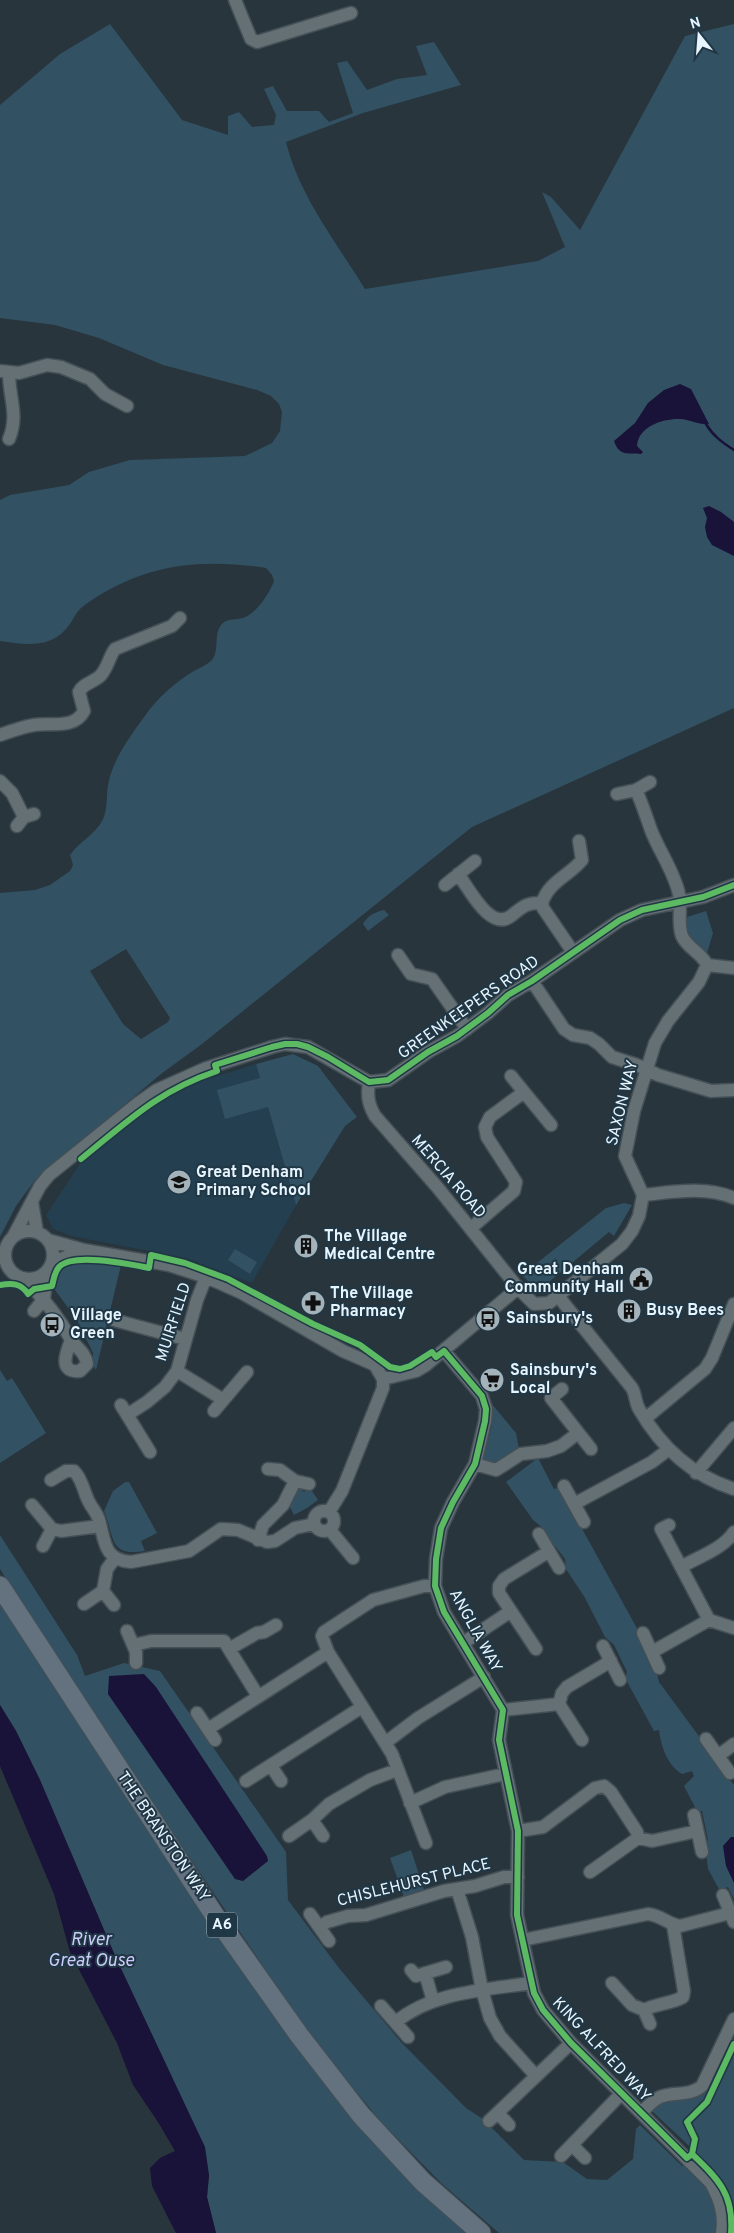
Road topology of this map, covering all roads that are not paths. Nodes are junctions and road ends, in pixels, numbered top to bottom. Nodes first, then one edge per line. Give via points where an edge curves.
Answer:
1 (235, 0) edge
2 (351, 13) dead end
3 (4, 372) edge
4 (127, 406) dead end
5 (9, 439) dead end
6 (175, 627) dead end
7 (0, 736) edge
8 (0, 781) edge
9 (650, 782) dead end
10 (636, 790) junction
11 (617, 794) dead end
12 (25, 819) dead end
13 (579, 841) dead end
14 (475, 861) dead end
15 (458, 874) junction
16 (445, 885) dead end
17 (734, 885) edge
18 (681, 902) junction
19 (542, 903) junction
20 (573, 952) junction
21 (398, 955) dead end
22 (708, 965) junction
23 (734, 968) edge
24 (532, 981) junction
25 (467, 1029) junction
26 (646, 1070) junction
27 (511, 1076) dead end
28 (369, 1082) junction
29 (731, 1087) edge
30 (524, 1092) junction
31 (551, 1125) dead end
32 (642, 1195) junction
33 (734, 1198) edge
34 (32, 1202) junction
35 (471, 1228) junction
36 (37, 1232) junction
37 (12, 1237) junction
38 (48, 1240) junction
39 (84, 1250) junction
40 (2, 1256) edge
41 (50, 1266) junction
42 (206, 1276) junction
43 (20, 1277) junction
44 (0, 1278) edge
45 (518, 1288) junction
46 (558, 1296) junction
47 (44, 1299) junction
48 (734, 1304) edge
49 (34, 1311) dead end
50 (114, 1320) dead end
51 (185, 1339) junction
52 (71, 1340) junction
53 (444, 1350) junction
54 (177, 1370) junction
55 (247, 1372) dead end
56 (383, 1379) junction
57 (562, 1389) dead end
58 (222, 1399) junction
59 (214, 1411) dead end
60 (646, 1418) junction
61 (734, 1428) edge
62 (578, 1433) junction
63 (591, 1449) dead end
64 (670, 1449) junction
65 (150, 1452) dead end
66 (475, 1464) junction
67 (268, 1469) dead end
68 (696, 1473) junction
69 (51, 1480) dead end
70 (294, 1482) junction
71 (309, 1484) dead end
72 (564, 1486) dead end
73 (734, 1489) edge
74 (574, 1504) junction
75 (32, 1505) dead end
76 (329, 1512) junction
77 (584, 1522) dead end
78 (314, 1524) junction
79 (669, 1525) dead end
80 (100, 1526) junction
81 (52, 1529) junction
82 (330, 1530) junction
83 (734, 1532) edge
84 (539, 1534) dead end
85 (258, 1540) junction
86 (43, 1546) dead end
87 (548, 1552) junction
88 (115, 1558) junction
89 (352, 1558) dead end
90 (681, 1567) junction
91 (559, 1568) dead end
92 (0, 1586) edge
93 (435, 1586) junction
94 (103, 1591) junction
95 (84, 1604) dead end
96 (114, 1605) dead end
97 (511, 1611) junction
98 (709, 1620) junction
99 (276, 1625) dead end
100 (734, 1628) edge
101 (127, 1631) dead end
102 (643, 1633) dead end
103 (463, 1642) junction
104 (134, 1645) junction
105 (603, 1646) dead end
106 (229, 1649) junction
107 (536, 1649) dead end
108 (328, 1652) junction
109 (652, 1652) junction
110 (611, 1661) junction
111 (136, 1662) dead end
112 (659, 1668) dead end
113 (484, 1678) junction
114 (620, 1680) dead end
115 (258, 1696) junction
116 (560, 1704) junction
117 (362, 1707) junction
118 (502, 1710) junction
119 (197, 1713) dead end
120 (208, 1729) junction
121 (706, 1738) dead end
122 (215, 1740) dead end
123 (582, 1740) dead end
124 (385, 1743) junction
125 (734, 1744) edge
126 (718, 1756) junction
127 (271, 1766) junction
128 (397, 1770) junction
129 (730, 1773) dead end
130 (505, 1774) junction
131 (246, 1781) dead end
132 (281, 1781) dead end
133 (410, 1803) junction
134 (694, 1815) dead end
135 (312, 1820) junction
136 (518, 1831) junction
137 (697, 1831) junction
138 (290, 1836) dead end
139 (323, 1836) dead end
140 (638, 1838) junction
141 (426, 1843) dead end
142 (702, 1852) dead end
143 (596, 1872) dead end
144 (518, 1877) junction
145 (458, 1889) junction
146 (722, 1894) dead end
147 (310, 1914) dead end
148 (732, 1918) edge
149 (673, 1925) junction
150 (319, 1927) junction
151 (523, 1940) junction
152 (329, 1941) dead end
153 (446, 1967) dead end
154 (411, 1970) dead end
155 (425, 1973) junction
156 (531, 1983) junction
157 (613, 1989) dead end
158 (482, 1990) junction
159 (433, 2001) junction
160 (381, 2006) dead end
161 (644, 2010) junction
162 (734, 2019) edge
163 (396, 2022) junction
164 (650, 2024) dead end
165 (408, 2037) dead end
166 (571, 2043) junction
167 (536, 2076) junction
168 (621, 2094) junction
169 (641, 2113) junction
170 (508, 2125) dead end
171 (572, 2145) junction
172 (560, 2156) dead end
173 (585, 2158) dead end
174 (481, 2233) edge
175 (722, 2233) edge

1 - 2 street via 251,39 257,42
3 - 4 street via 19,373 47,365 61,367 90,379 105,394
3 - 5 street via 15,418
6 - 7 street via 115,649 103,673 81,687 82,716 62,724 32,725
8 - 12 street via 12,793
9 - 10 street
10 - 11 street
10 - 18 street via 677,885
13 - 19 street via 582,860 553,883
14 - 15 street
15 - 16 street
15 - 19 street via 490,917 508,918 531,902
17 - 18 street, GREENKEEPERS ROAD via 714,895
18 - 20 street, GREENKEEPERS ROAD via 629,916
18 - 22 street via 682,935
19 - 20 street
20 - 24 street, GREENKEEPERS ROAD
21 - 25 street via 411,974 432,979
22 - 23 street
22 - 26 street, SAXON WAY via 655,1043
24 - 25 street, GREENKEEPERS ROAD via 508,995
24 - 26 street via 568,1033 590,1038 612,1057
25 - 28 street, GREENKEEPERS ROAD via 388,1080
26 - 29 street via 711,1091
26 - 32 street, SAXON WAY via 626,1150 628,1164
27 - 30 street
28 - 34 street via 328,1057 297,1044 272,1047 204,1069 172,1082 137,1104 50,1175
28 - 35 street, MERCIA ROAD via 369,1106 375,1116
30 - 31 street
30 - 35 street via 490,1117 485,1128 516,1182 514,1191
32 - 33 street via 699,1190
32 - 46 street via 639,1216 622,1244
34 - 36 street
34 - 37 street
35 - 45 street, MERCIA ROAD
36 - 37 street via 28,1230
36 - 38 street
37 - 40 street
38 - 39 street
38 - 41 street via 54,1254
39 - 41 street
39 - 42 street via 169,1265
40 - 43 street via 9,1270
41 - 43 street via 40,1277
41 - 47 street
42 - 51 street, MUIRFIELD
42 - 56 street via 375,1365
43 - 44 street
43 - 47 street
45 - 46 street via 534,1304 549,1302
45 - 53 street
46 - 60 street via 632,1388
47 - 49 street
47 - 52 street via 67,1329
48 - 60 street via 705,1369
50 - 51 street via 129,1331
51 - 54 street, MUIRFIELD
52 - 52 street via 86,1358 87,1364 80,1377 64,1362
53 - 56 street via 416,1371
53 - 66 street, ANGLIA WAY via 484,1402 485,1421
54 - 58 street
54 - 65 street, MUIRFIELD via 165,1387 147,1402 124,1410
55 - 58 street
56 - 76 street via 375,1410 342,1491
57 - 62 street via 551,1398
58 - 59 street
60 - 64 street
61 - 68 street
62 - 63 street
62 - 66 street via 562,1446 522,1454 496,1470
64 - 68 street
64 - 74 street
66 - 93 street, ANGLIA WAY via 441,1528
67 - 70 street via 280,1470
68 - 73 street
69 - 80 street via 64,1466 74,1471
70 - 71 street
70 - 85 street via 283,1504 263,1525
72 - 74 street
74 - 77 street
75 - 81 street
76 - 78 street via 316,1514
76 - 82 street via 334,1521
78 - 82 street via 320,1531
78 - 85 street via 296,1528 275,1541
79 - 90 street via 661,1529
80 - 81 street via 61,1531
80 - 88 street via 103,1542
81 - 86 street
82 - 89 street
83 - 90 street via 720,1545
84 - 87 street
85 - 88 street via 238,1530 221,1529 189,1550 131,1562
87 - 91 street
87 - 97 street via 504,1579 499,1586 499,1593
88 - 94 street via 107,1569
90 - 98 street
92 - 174 highway, THE BRANSTON WAY / A6 via 180,1863 299,2034 362,2115 417,2175
93 - 103 street, ANGLIA WAY via 444,1612
93 - 108 street via 373,1600 324,1632 322,1640
94 - 95 street
94 - 96 street
97 - 103 street
97 - 107 street
98 - 100 street
98 - 109 street
99 - 106 street
101 - 104 street
102 - 109 street
103 - 113 street, ANGLIA WAY
104 - 106 street via 151,1641 224,1641
104 - 111 street
105 - 110 street
106 - 115 street
108 - 115 street
108 - 117 street
109 - 112 street
110 - 114 street
110 - 116 street via 567,1687
113 - 118 street, ANGLIA WAY
113 - 124 street via 418,1718
115 - 120 street
116 - 118 street
116 - 123 street
117 - 124 street
117 - 127 street
118 - 130 street via 499,1740
119 - 120 street
120 - 122 street
121 - 126 street
124 - 128 street
125 - 126 street
126 - 129 street
127 - 131 street
127 - 132 street
128 - 133 street
128 - 135 street via 370,1780 329,1804
130 - 133 street via 445,1787
130 - 136 street, KING ALFRED WAY
133 - 141 street
134 - 137 street
135 - 138 street
135 - 139 street
136 - 140 street via 543,1826 595,1788 604,1786 611,1792
136 - 144 street, KING ALFRED WAY
137 - 140 street via 652,1841
137 - 142 street
140 - 143 street
144 - 145 street, CHISLEHURST PLACE via 504,1877
144 - 151 street, KING ALFRED WAY via 517,1915
145 - 150 street, CHISLEHURST PLACE via 438,1892 366,1915 348,1916
145 - 158 street via 472,1937
146 - 148 street
147 - 150 street
148 - 149 street
149 - 151 street via 657,1915 648,1914
149 - 161 street via 683,1997 654,2004
150 - 152 street
151 - 156 street, KING ALFRED WAY
153 - 155 street
154 - 155 street via 416,1976
155 - 159 street
156 - 158 street
156 - 166 street, KING ALFRED WAY via 543,2010
157 - 161 street via 632,2005
158 - 159 street
158 - 167 street via 490,2018 500,2036
159 - 163 street
160 - 163 street
161 - 164 street
162 - 169 street via 702,2086 695,2092 662,2096
163 - 165 street
166 - 167 street
166 - 168 street, KING ALFRED WAY
167 - 170 street via 494,2117
168 - 169 street, KING ALFRED WAY
168 - 171 street
169 - 175 street, KING ALFRED WAY via 711,2183 723,2213
171 - 172 street
171 - 173 street

